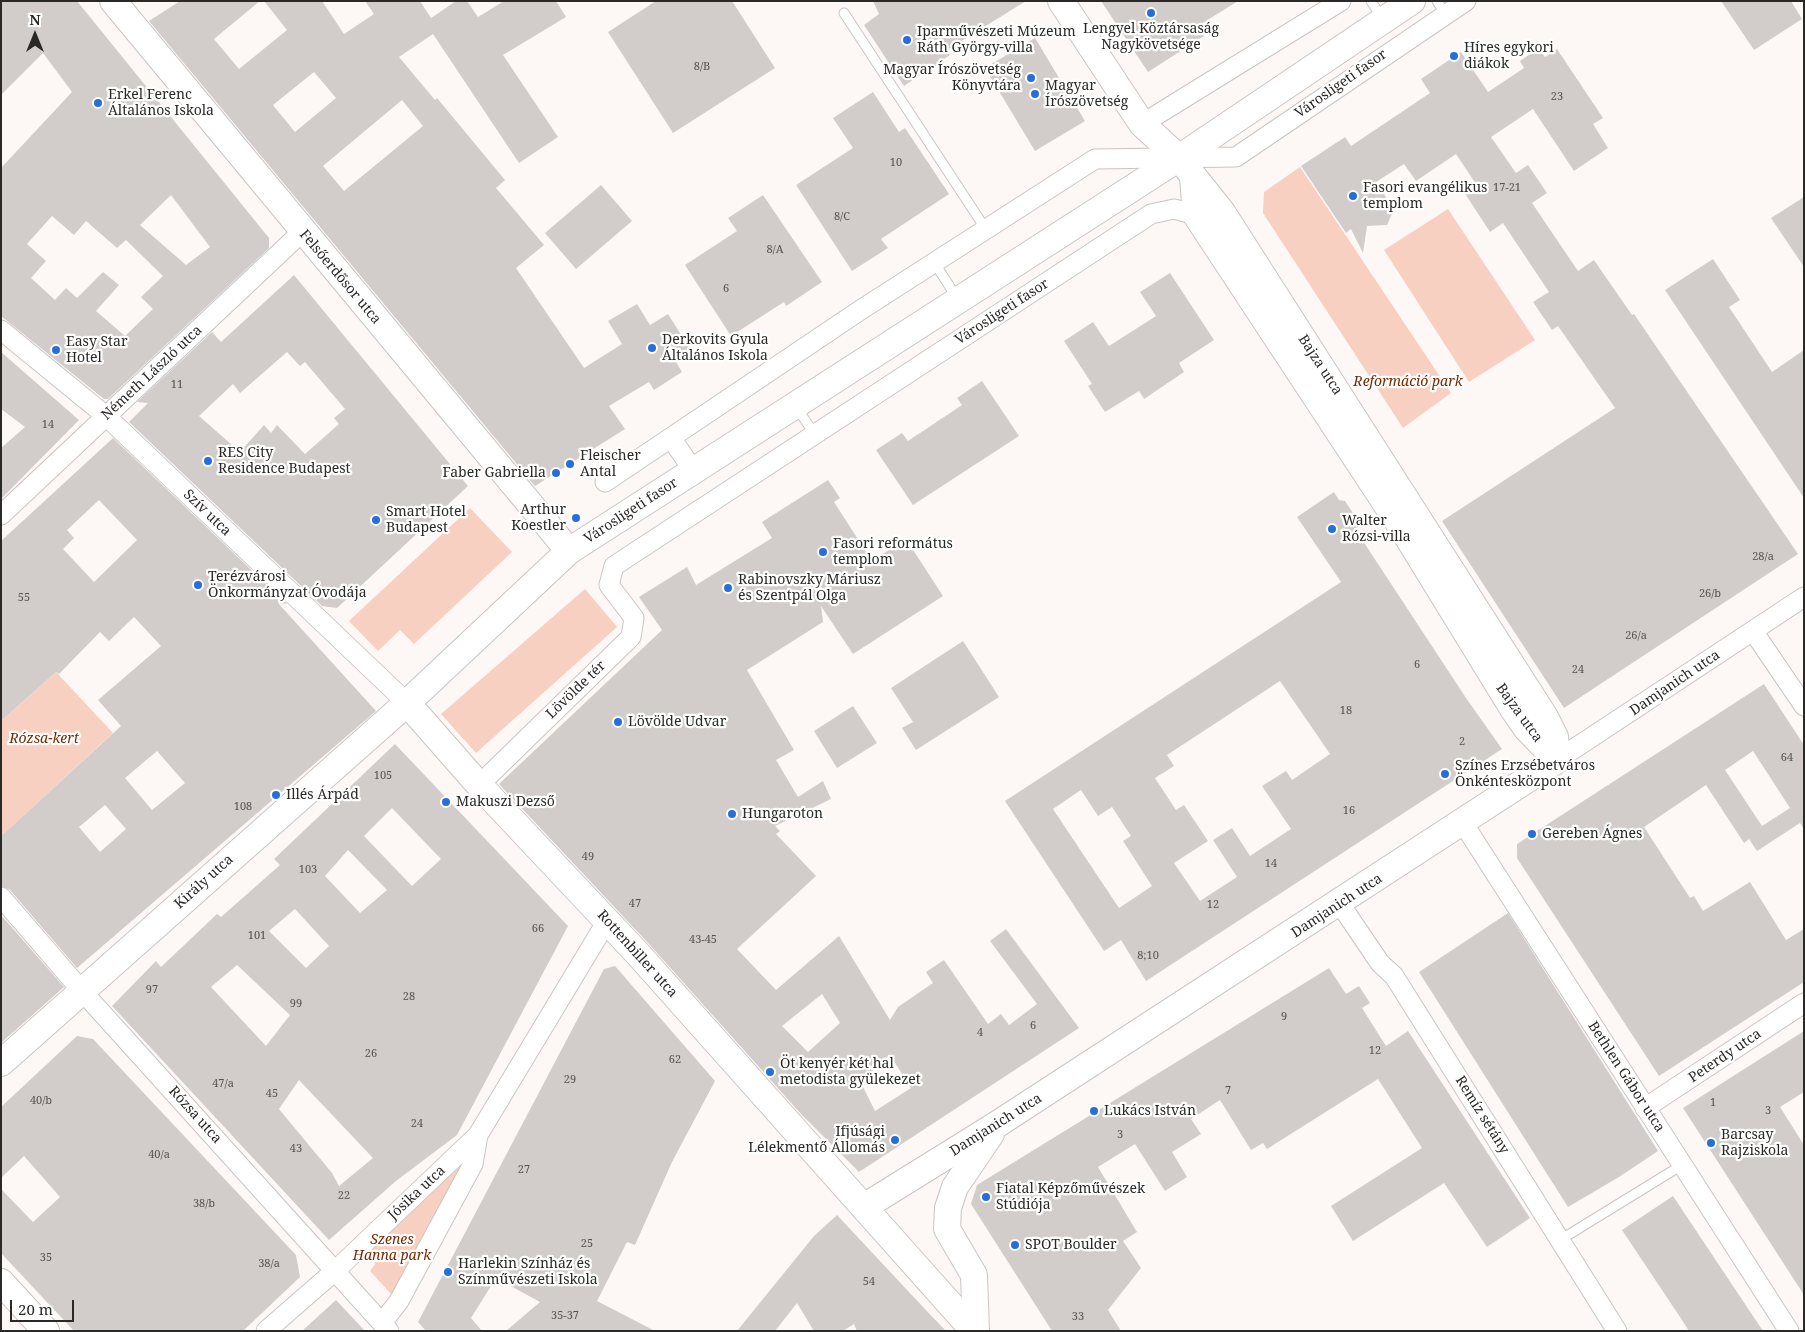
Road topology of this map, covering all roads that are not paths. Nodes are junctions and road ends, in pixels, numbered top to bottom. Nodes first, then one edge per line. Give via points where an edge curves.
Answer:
1 (113, 1) edge
2 (1061, 1) edge
3 (1341, 1) edge
4 (1412, 1) edge
5 (1466, 1) edge
6 (1441, 8) edge
7 (1377, 11) edge
8 (844, 13) dead end
9 (1142, 124) junction
10 (1186, 168) junction
11 (1196, 215) junction
12 (985, 228) junction
13 (302, 232) junction
14 (934, 262) junction
15 (958, 300) junction
16 (1, 330) edge
17 (1312, 373) junction
18 (795, 404) junction
19 (106, 416) junction
20 (815, 435) junction
21 (671, 438) junction
22 (693, 470) junction
23 (605, 482) dead end
24 (1, 514) edge
25 (569, 551) junction
26 (609, 585) joint
27 (1804, 597) edge
28 (1753, 630) junction
29 (407, 703) junction
30 (1804, 706) edge
31 (1557, 760) junction
32 (479, 785) junction
33 (1463, 824) junction
34 (1, 897) edge
35 (1340, 904) junction
36 (607, 921) junction
37 (82, 991) junction
38 (1804, 1003) edge
39 (1, 1063) edge
40 (1646, 1108) junction
41 (996, 1126) junction
42 (478, 1136) junction
43 (1682, 1165) junction
44 (864, 1207) junction
45 (1556, 1232) junction
46 (336, 1270) junction
47 (1, 1282) edge
48 (385, 1327) edge
49 (46, 1331) edge
50 (266, 1331) edge
51 (975, 1331) edge
52 (1617, 1331) edge
53 (1788, 1331) edge

1 - 13 street, Felsőerdősor utca
2 - 9 street, Bajza utca
3 - 9 street
4 - 7 street, Városligeti fasor
5 - 6 street, Városligeti fasor
6 - 10 street, Városligeti fasor via 1236,157
7 - 10 street, Városligeti fasor
8 - 12 lane
9 - 10 street, Bajza utca
10 - 11 street, Bajza utca
10 - 12 street, Városligeti fasor via 1095,159
10 - 15 street, Városligeti fasor
10 - 17 street, Bajza utca via 1222,212
11 - 17 street, Bajza utca
11 - 20 street, Városligeti fasor via 1174,209 1152,214
12 - 14 street, Városligeti fasor
13 - 19 street, Németh László utca
13 - 25 street, Felsőerdősor utca
14 - 15 lane
14 - 21 street, Városligeti fasor
15 - 18 street, Városligeti fasor
16 - 19 street, Szív utca
17 - 31 street, Bajza utca via 1410,522 1513,710
18 - 20 lane
18 - 22 street, Városligeti fasor
19 - 24 street, Németh László utca
19 - 29 street, Szív utca
20 - 26 street, Városligeti fasor via 614,566
21 - 22 street, Városligeti fasor
21 - 23 street, Városligeti fasor
22 - 25 street, Városligeti fasor
25 - 29 street
26 - 32 street, Lövölde tér via 634,618 631,637
27 - 28 street, Damjanich utca
28 - 30 street
28 - 31 street, Damjanich utca
29 - 32 street, Rottenbiller utca
29 - 37 street, Király utca
31 - 33 street, Damjanich utca
32 - 36 street, Rottenbiller utca
33 - 35 street, Damjanich utca
33 - 40 street, Bethlen Gábor utca
34 - 37 street, Rózsa utca
35 - 41 street, Damjanich utca
35 - 45 street, Remíz sétány via 1380,962 1394,976
36 - 42 street, Jósika utca
36 - 44 street, Rottenbiller utca
37 - 39 street, Király utca
37 - 46 street, Rózsa utca
38 - 40 street, Peterdy utca
40 - 43 street, Bethlen Gábor utca
41 - 44 street, Damjanich utca
41 - 51 street via 955,1187 948,1208 947,1230 974,1275
42 - 46 street, Jósika utca
42 - 48 street, Jósika utca via 473,1164
43 - 45 lane
43 - 53 street, Bethlen Gábor utca
44 - 51 street, Rottenbiller utca
45 - 52 street, Remíz sétány
46 - 48 street, Rózsa utca
46 - 50 street, Jósika utca
47 - 49 street

